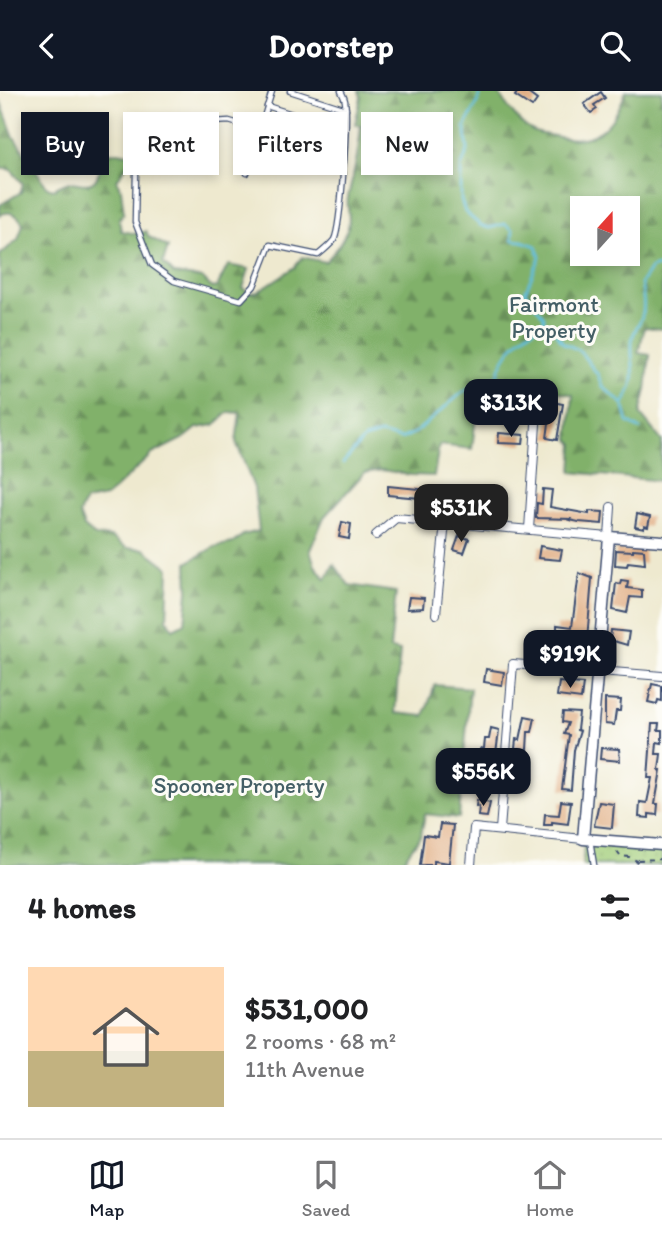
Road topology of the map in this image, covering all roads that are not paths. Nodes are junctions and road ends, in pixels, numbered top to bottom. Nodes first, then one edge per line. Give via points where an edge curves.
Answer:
1 (272, 91) edge
2 (290, 91) edge
3 (341, 91) edge
4 (267, 106) junction
5 (346, 109) junction
6 (265, 112) edge
7 (286, 112) edge
8 (346, 112) edge
9 (136, 175) edge
10 (342, 175) edge
11 (538, 394) dead end
12 (611, 507) dead end
13 (445, 522) junction
14 (529, 529) junction
15 (376, 535) dead end
16 (609, 537) junction
17 (662, 541) edge
18 (436, 614) dead end
19 (597, 670) junction
20 (662, 676) edge
21 (500, 830) junction
22 (587, 839) junction
23 (662, 845) edge
24 (471, 865) edge
25 (594, 865) edge

1 - 4 lane
2 - 5 lane
3 - 5 lane
4 - 6 lane
4 - 7 lane
5 - 8 lane
9 - 10 lane via 135,222 152,265 174,281 241,300 254,286 270,245 318,255 333,241 339,225
11 - 14 street
12 - 16 street
13 - 14 street
13 - 15 street via 396,517
13 - 18 street
14 - 16 street
16 - 17 street
16 - 19 street
19 - 20 street
19 - 21 street via 513,664
19 - 22 street
21 - 22 street
21 - 24 street via 474,828
22 - 23 street
22 - 25 lane

